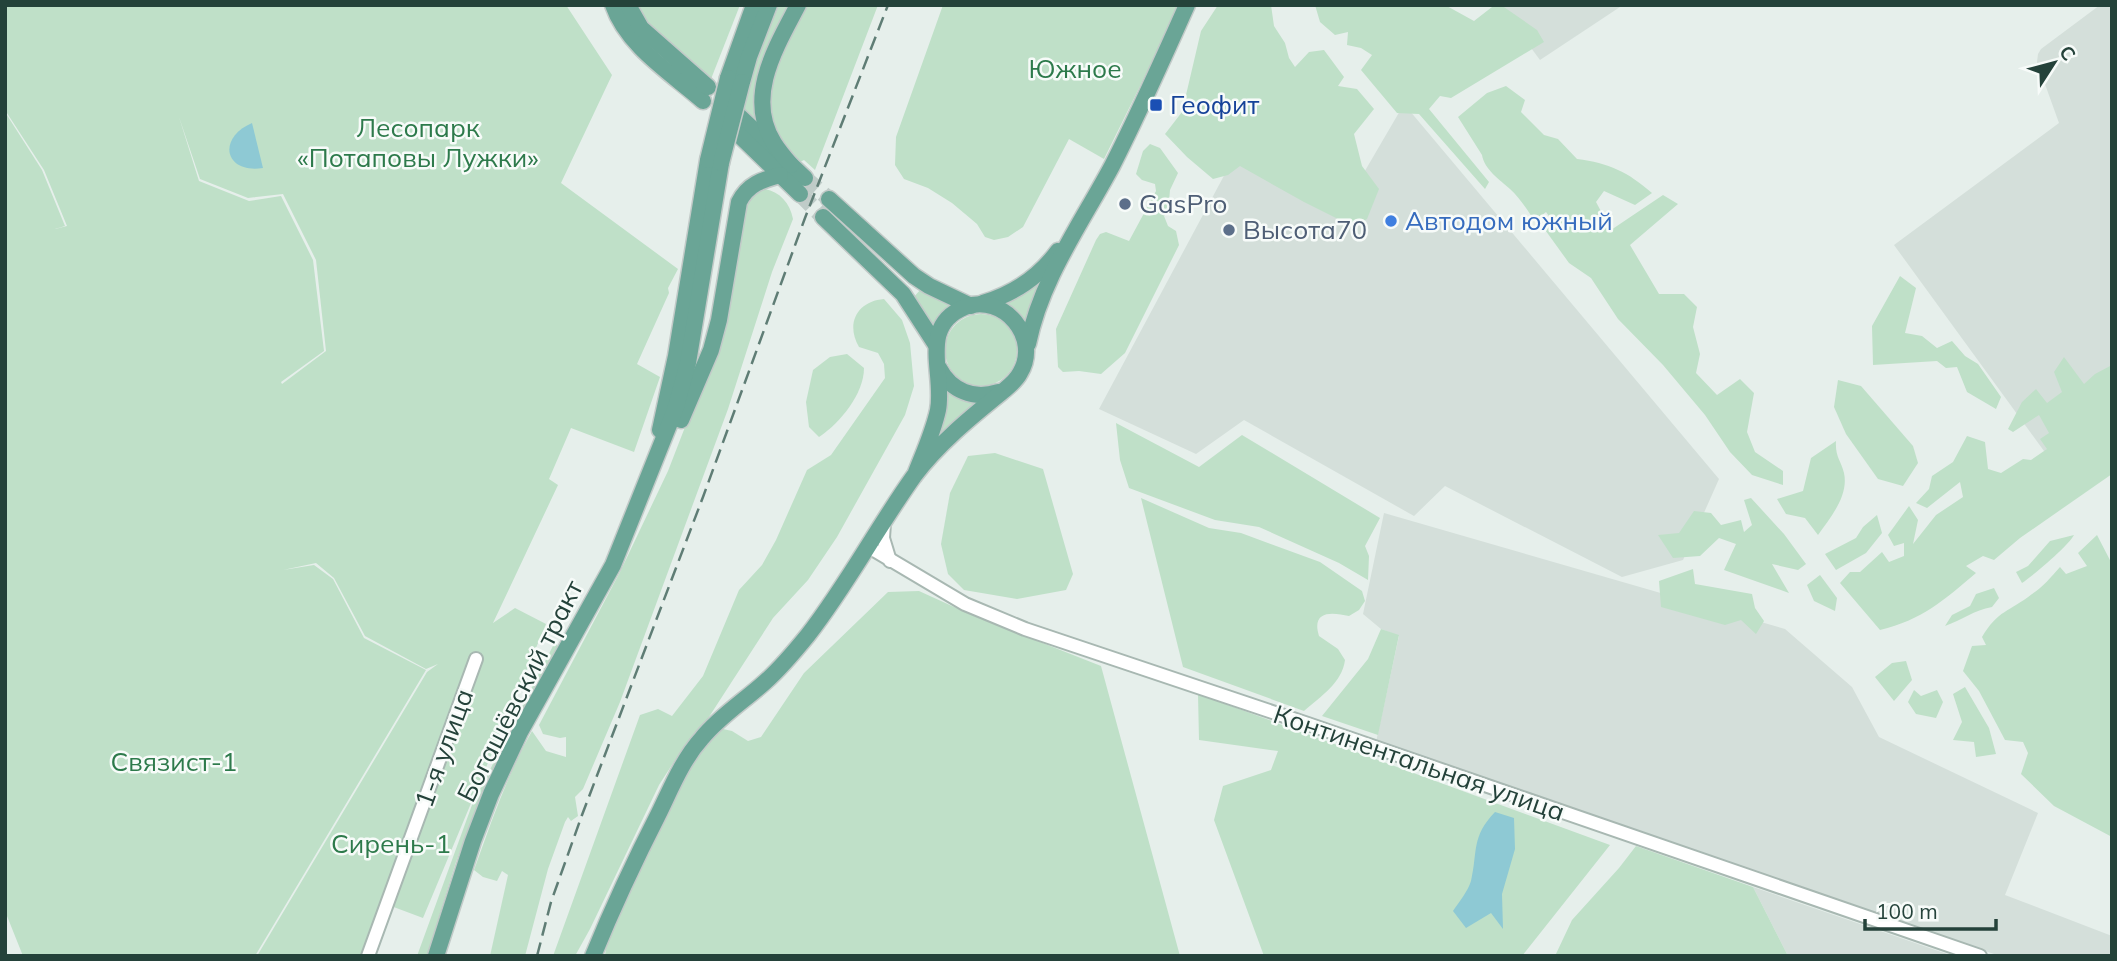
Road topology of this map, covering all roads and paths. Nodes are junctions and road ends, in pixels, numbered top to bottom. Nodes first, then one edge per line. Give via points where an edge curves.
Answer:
1 (612, 5) edge
2 (628, 5) edge
3 (747, 5) edge
4 (754, 5) edge
5 (769, 5) edge
6 (797, 5) edge
7 (1187, 5) edge
8 (737, 52) junction
9 (735, 80) junction
10 (738, 115) dead end
11 (736, 132) dead end
12 (785, 170) junction
13 (803, 186) tunnel mouth
14 (829, 199) tunnel mouth
15 (823, 217) tunnel mouth
16 (1076, 227) junction
17 (975, 305) junction
18 (936, 345) junction
19 (1026, 350) junction
20 (939, 368) junction
21 (1004, 389) junction
22 (657, 453) junction
23 (915, 475) junction
24 (884, 523) junction
25 (869, 547) junction
26 (890, 561) junction
27 (856, 566) junction
28 (476, 659) dead end
29 (368, 956) edge
30 (436, 956) edge
31 (593, 956) edge
32 (1980, 956) edge

1 - 2 main road via 631,37 706,94 642,28
3 - 8 main road
4 - 8 main road, Богашёвский тракт
5 - 9 main road, Богашёвский тракт
6 - 12 main road via 762,89 768,131
7 - 16 main road via 1135,119
8 - 9 main road, Богашёвский тракт
9 - 22 main road, Богашёвский тракт, bridge via 714,162
10 - 12 main road
11 - 12 main road
12 - 13 main road
12 - 22 main road via 758,181 744,193 710,350 678,426
14 - 17 main road via 914,276
15 - 18 main road via 903,294
16 - 17 main road via 1054,257 1024,284
16 - 19 main road via 1038,305
17 - 18 main road via 944,323
17 - 19 main road via 1009,314 1024,334
18 - 20 main road
19 - 21 main road via 1020,373
20 - 21 main road via 954,387 968,394 990,395
20 - 23 main road via 938,410
21 - 23 main road
22 - 30 main road, Богашёвский тракт via 612,565 491,794
23 - 24 main road
24 - 25 main road
24 - 26 street
25 - 26 street, Континентальная улица
25 - 27 main road
26 - 27 street via 878,559
26 - 32 street, Континентальная улица via 965,604 1038,633
27 - 31 main road via 788,658 710,729 690,754
28 - 29 street, 1-я улица

